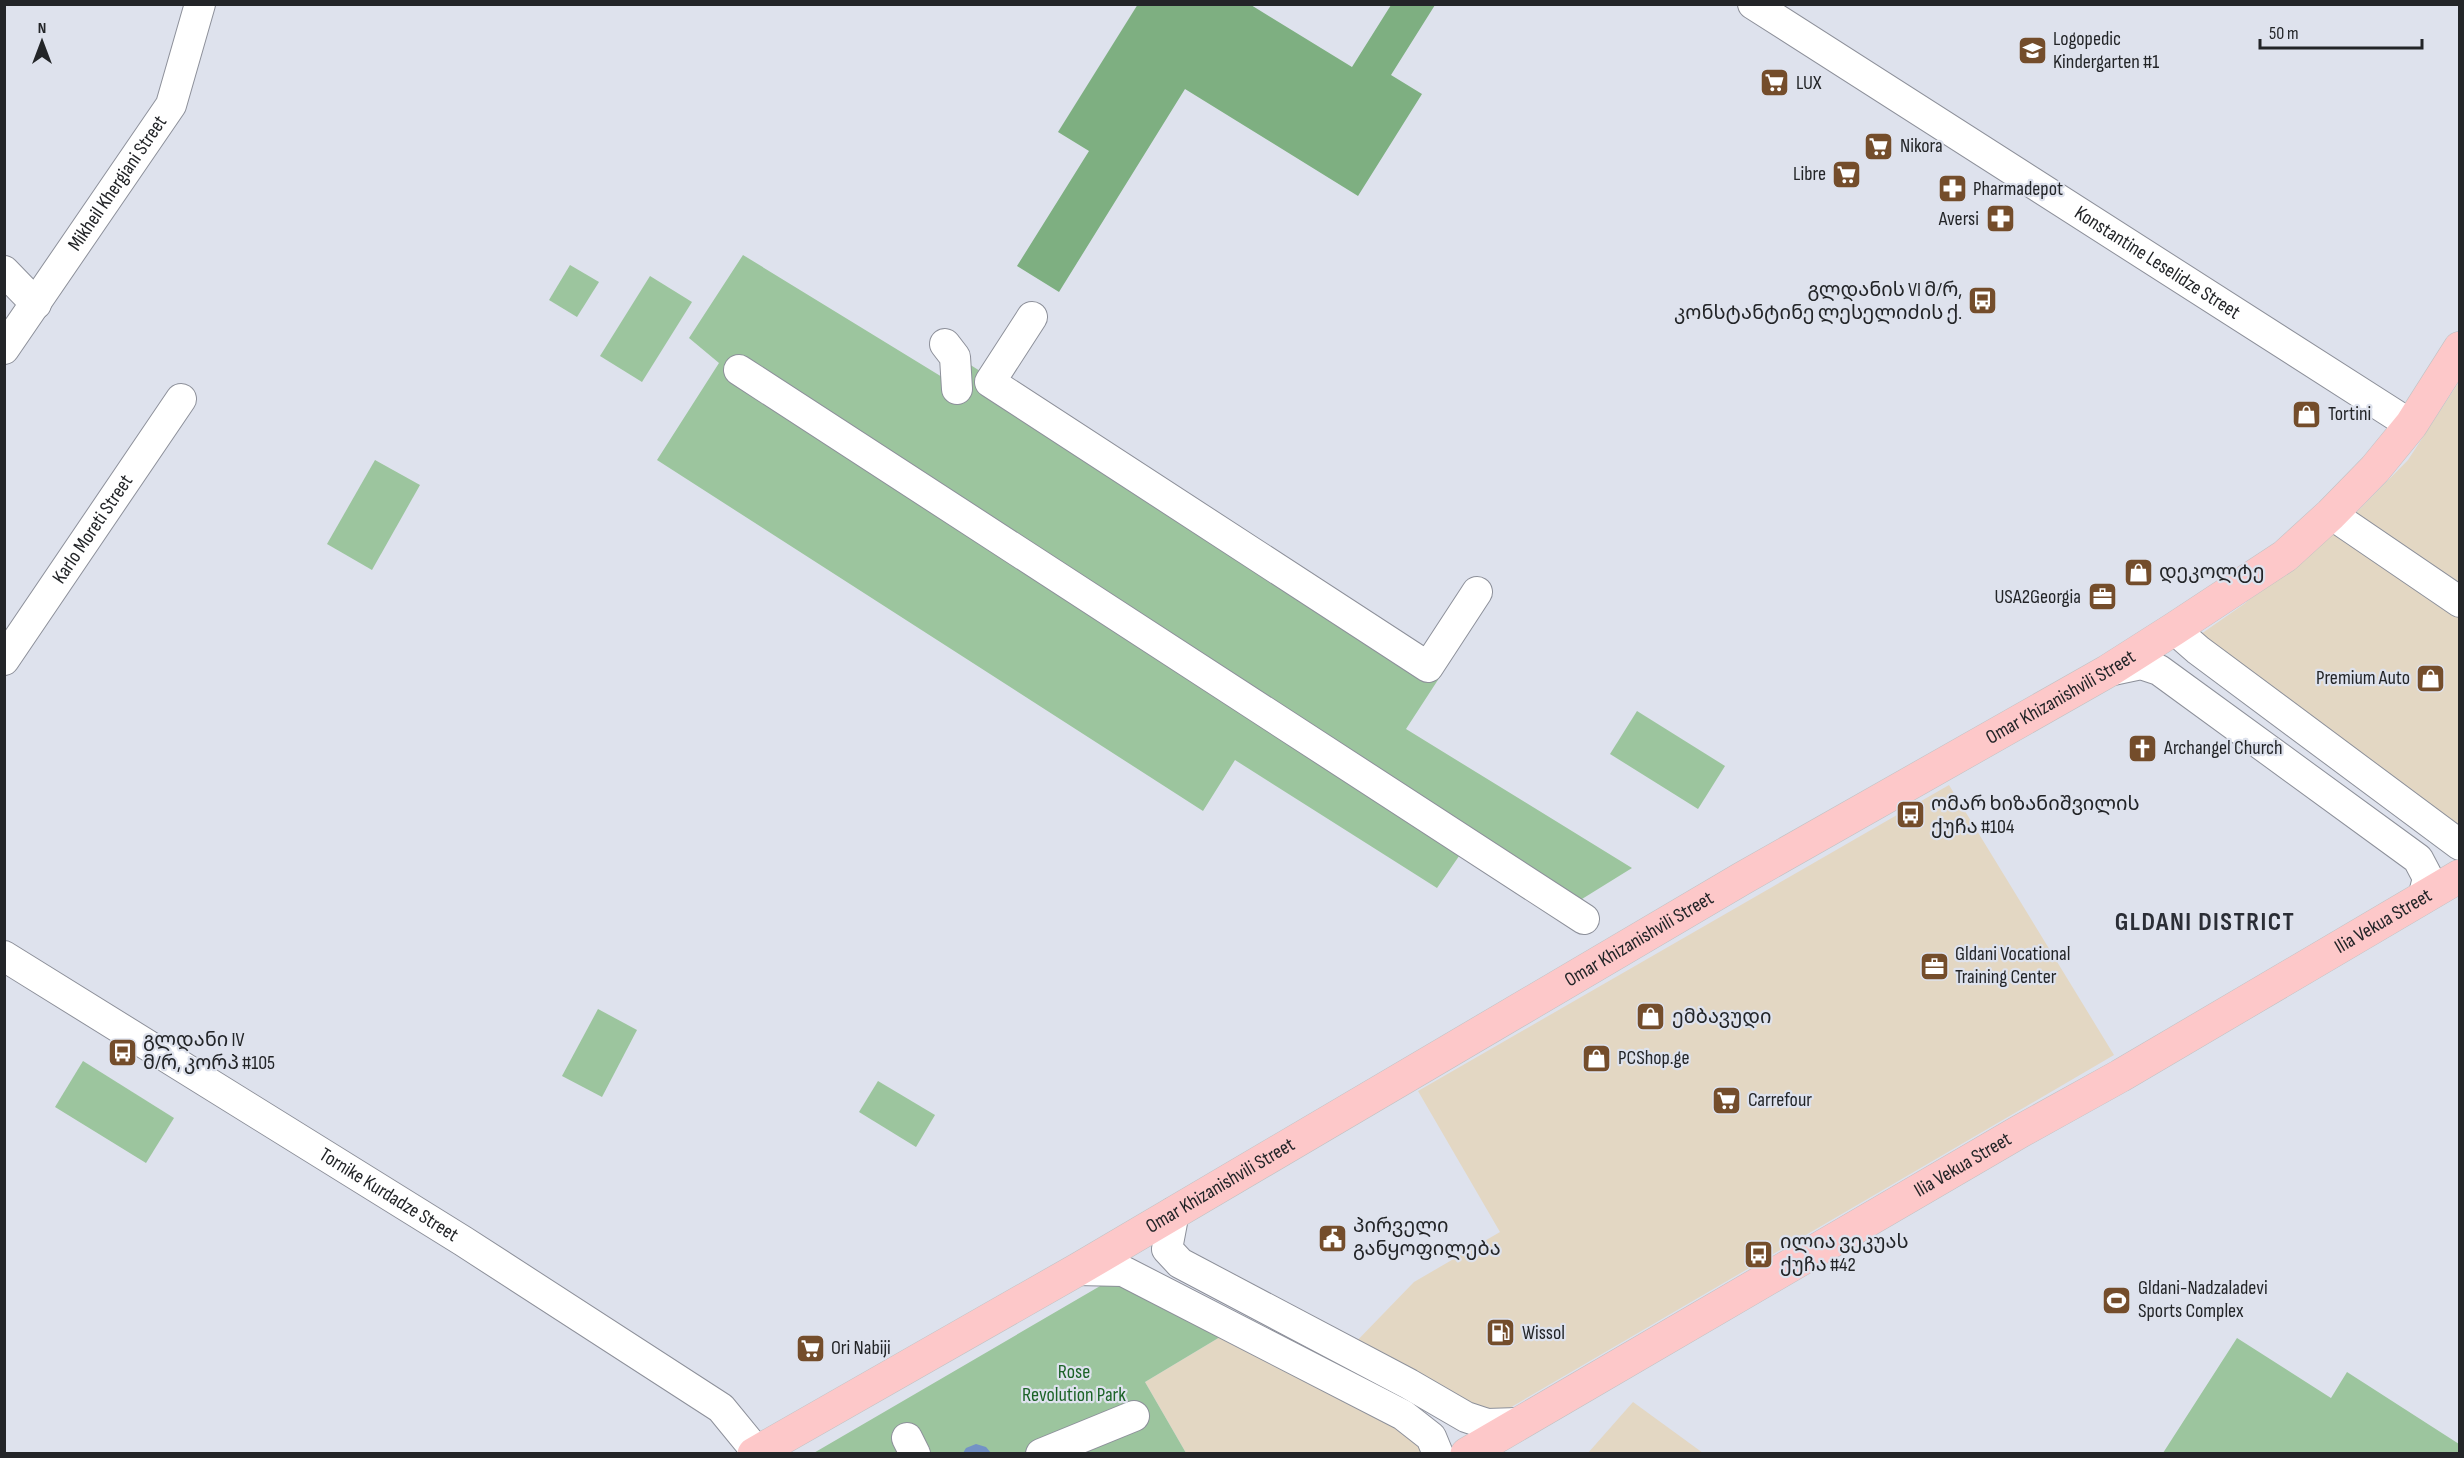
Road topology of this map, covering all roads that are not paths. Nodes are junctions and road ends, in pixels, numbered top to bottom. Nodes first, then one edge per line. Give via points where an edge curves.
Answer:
1 (200, 4) edge
2 (1753, 4) edge
3 (4, 271) edge
4 (36, 304) junction
5 (1032, 317) dead end
6 (945, 344) dead end
7 (2460, 348) edge
8 (4, 349) edge
9 (739, 370) dead end
10 (957, 388) dead end
11 (181, 399) dead end
12 (2411, 425) junction
13 (2331, 514) junction
14 (1477, 592) dead end
15 (2460, 602) edge
16 (2174, 629) junction
17 (4, 660) edge
18 (2108, 671) junction
19 (2460, 845) edge
20 (2460, 876) edge
21 (2422, 898) junction
22 (1584, 919) dead end
23 (4, 956) edge
24 (1174, 1212) junction
25 (1077, 1270) junction
26 (1134, 1416) dead end
27 (1518, 1423) junction
28 (755, 1453) edge
29 (1041, 1454) edge
30 (1438, 1454) edge
31 (1467, 1454) edge

1 - 4 street, Mikheil Khergiani Street via 171,105
2 - 12 street, Konstantine Leselidze Street
3 - 4 street
4 - 8 street, Mikheil Khergiani Street
5 - 14 street via 990,382 1428,666
6 - 10 street via 956,357
7 - 12 main road, Omar Khizanishvili Street
9 - 22 street
11 - 17 street, Karlo Moreti Street
12 - 13 main road, Omar Khizanishvili Street
13 - 15 street
13 - 16 main road, Omar Khizanishvili Street via 2285,556
16 - 18 main road, Omar Khizanishvili Street
16 - 19 street
18 - 21 street via 2141,664 2160,670 2418,859 2428,878
18 - 24 main road, Omar Khizanishvili Street via 1743,878
20 - 21 main road, Ilia Vekua Street
21 - 27 main road, Ilia Vekua Street
23 - 28 street, Tornike Kurdadze Street via 463,1241 721,1408
24 - 25 main road, Omar Khizanishvili Street
24 - 27 street via 1167,1249 1180,1263 1466,1417 1487,1424
25 - 28 main road, Omar Khizanishvili Street
25 - 30 street via 1123,1271 1403,1415 1431,1437
26 - 29 street
27 - 31 main road, Ilia Vekua Street

